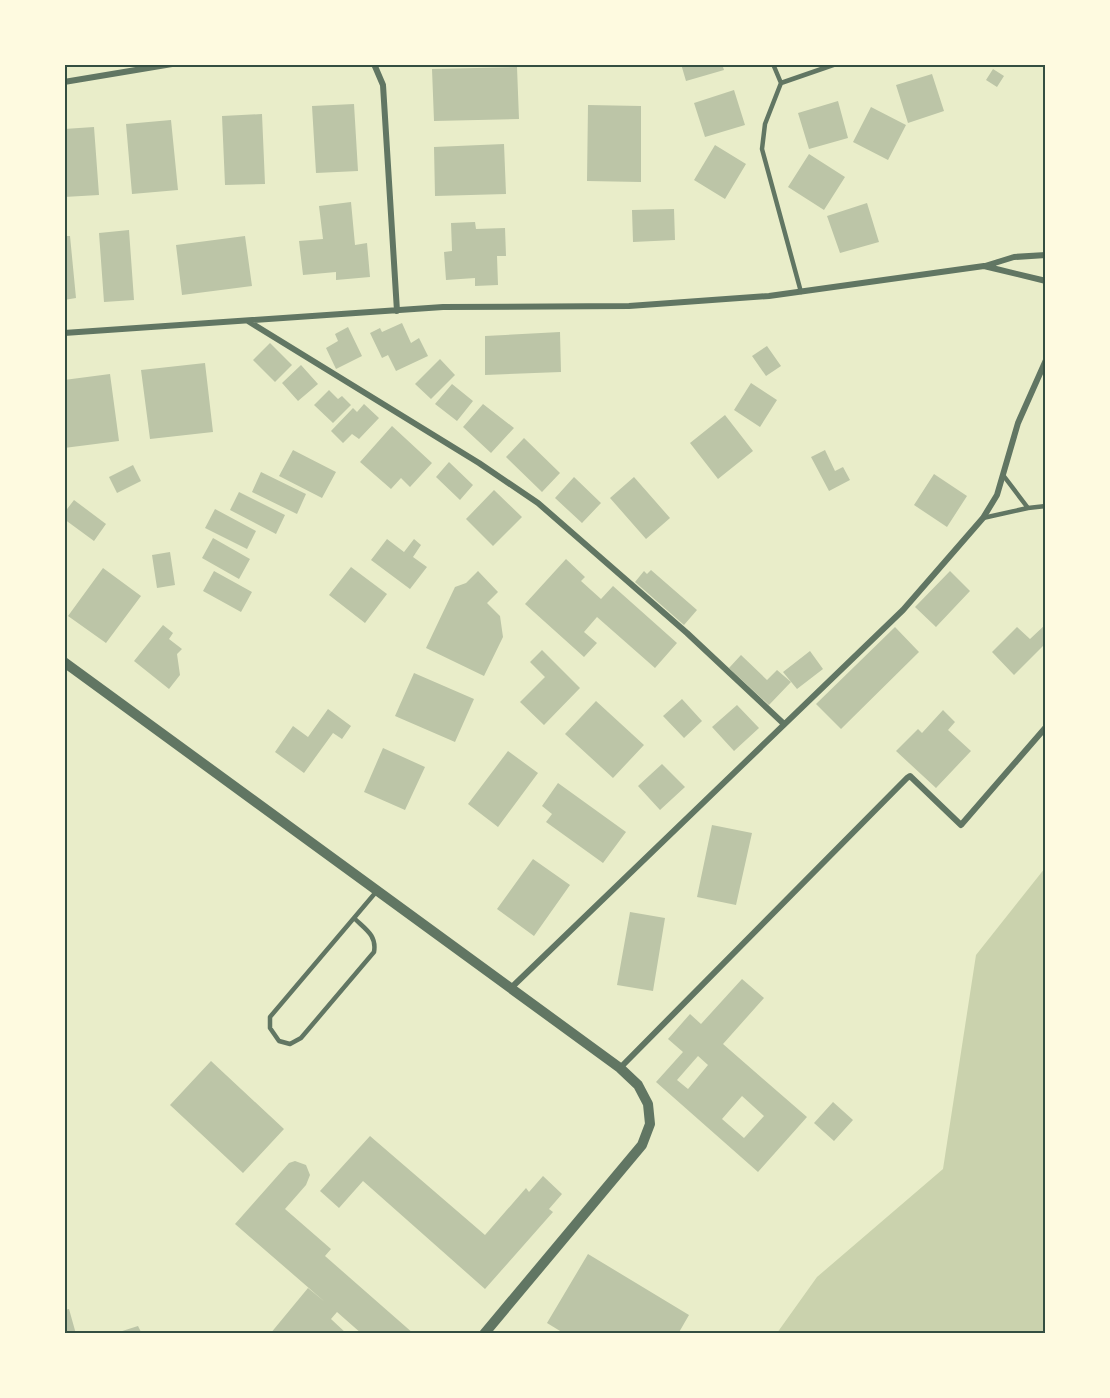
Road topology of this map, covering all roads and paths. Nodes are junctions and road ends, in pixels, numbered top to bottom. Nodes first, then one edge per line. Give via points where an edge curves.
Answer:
1 (172, 64) edge
2 (374, 64) edge
3 (773, 64) edge
4 (836, 64) edge
5 (64, 82) edge
6 (781, 83) junction
7 (1046, 255) edge
8 (984, 266) junction
9 (1046, 281) edge
10 (801, 292) junction
11 (397, 311) junction
12 (247, 320) junction
13 (64, 333) edge
14 (1046, 360) edge
15 (1003, 475) junction
16 (1046, 506) edge
17 (1029, 508) junction
18 (984, 518) junction
19 (64, 662) edge
20 (784, 724) junction
21 (1046, 727) edge
22 (378, 890) junction
23 (354, 918) junction
24 (512, 987) junction
25 (620, 1068) junction
26 (484, 1334) edge

1 - 5 street
2 - 11 street via 384,84
3 - 6 lane
4 - 6 lane
6 - 10 lane via 765,124 762,149
7 - 8 street via 1014,257
8 - 9 street
8 - 10 street
10 - 11 street via 629,306
11 - 12 street
12 - 13 street
12 - 20 street via 538,503
14 - 15 street via 1026,403
15 - 17 lane
15 - 18 street
16 - 17 lane
17 - 18 lane
18 - 20 street via 903,610
19 - 22 street
20 - 24 street
21 - 25 street via 961,825 910,776 907,778
22 - 23 lane
22 - 24 street
23 - 23 lane via 270,1017 270,1028 279,1041 290,1044 302,1038 374,951 373,935
24 - 25 street
25 - 26 street via 644,1094 650,1114 648,1133 634,1156

